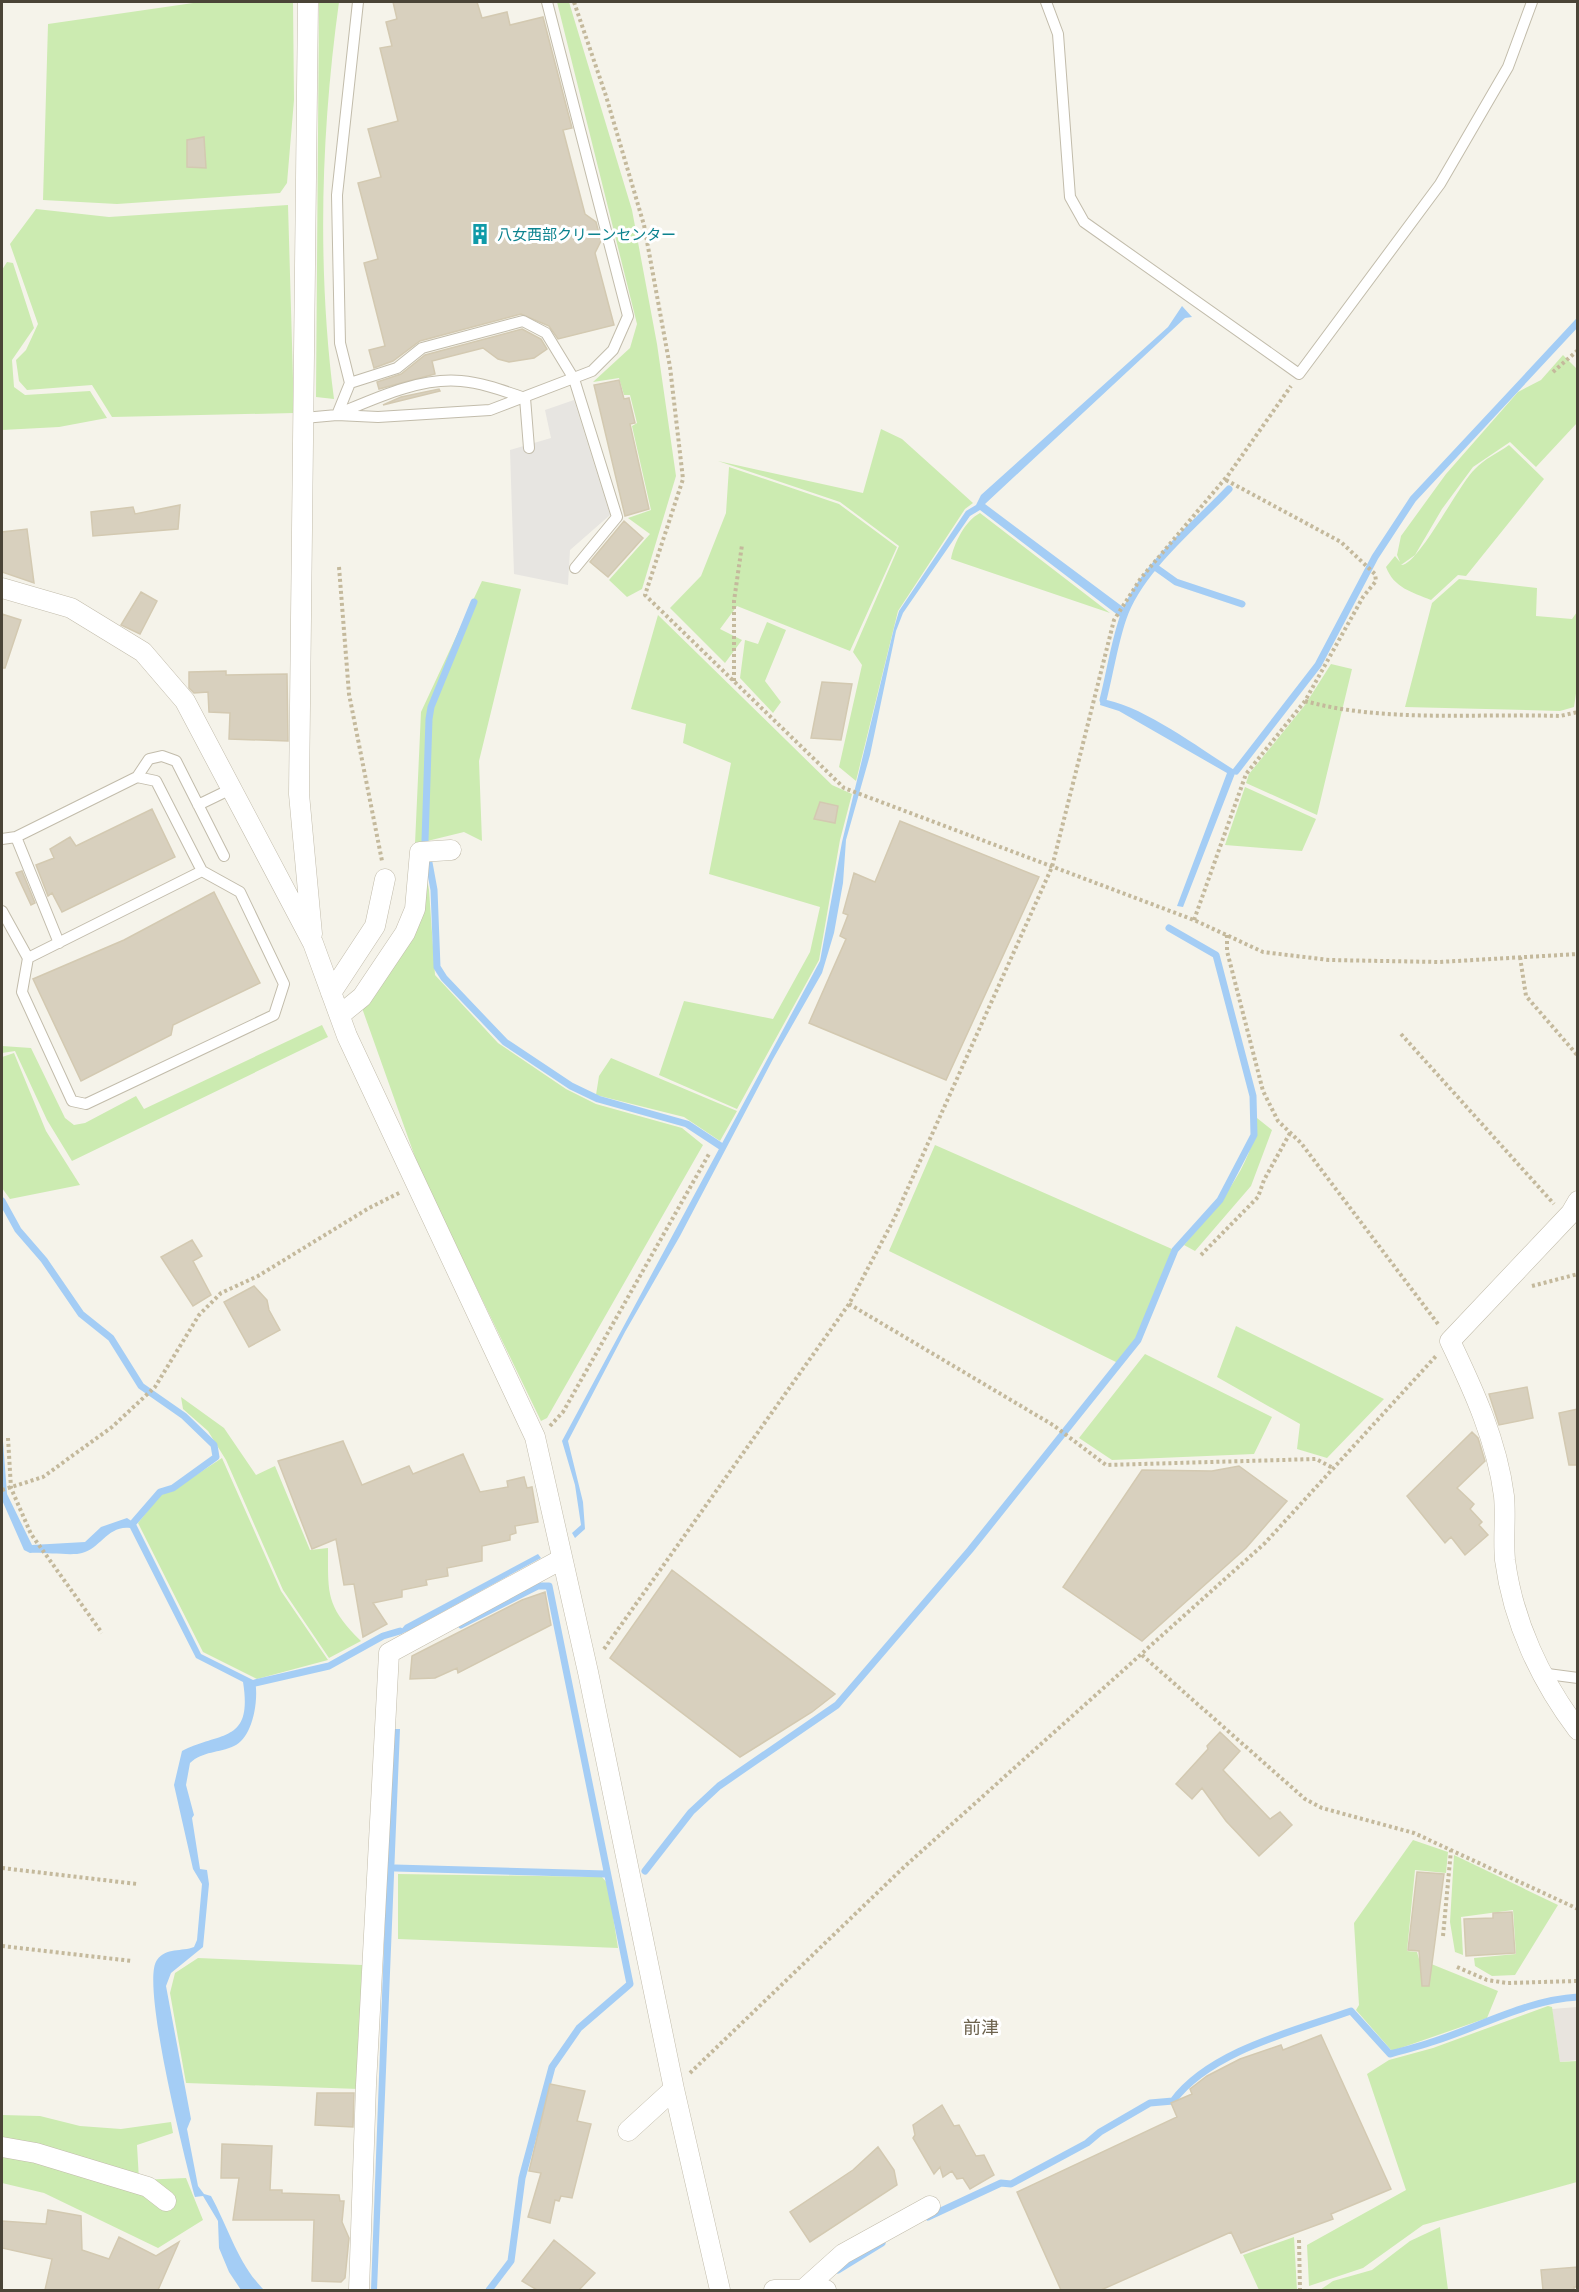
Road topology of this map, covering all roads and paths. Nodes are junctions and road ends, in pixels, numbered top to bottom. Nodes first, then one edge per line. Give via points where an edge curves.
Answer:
1 (308, 2) edge
2 (547, 2) edge
3 (574, 2) edge
4 (1046, 2) edge
5 (1532, 2) edge
6 (360, 3) edge
7 (1578, 350) edge
8 (1552, 372) dead end
9 (1299, 374) junction
10 (574, 379) junction
11 (350, 383) junction
12 (525, 398) junction
13 (337, 415) junction
14 (304, 418) junction
15 (528, 448) dead end
16 (1224, 479) junction
17 (742, 545) dead end
18 (339, 567) dead end
19 (575, 568) dead end
20 (2, 588) edge
21 (734, 682) junction
22 (1305, 701) junction
23 (1578, 712) edge
24 (137, 777) junction
25 (231, 789) junction
26 (198, 805) junction
27 (16, 837) junction
28 (2, 839) edge
29 (451, 850) dead end
30 (224, 856) dead end
31 (1052, 867) junction
32 (202, 871) junction
33 (385, 879) joint
34 (2, 911) edge
35 (1194, 920) junction
36 (1227, 935) junction
37 (59, 943) junction
38 (313, 943) junction
39 (1578, 954) edge
40 (1520, 957) junction
41 (28, 958) junction
42 (332, 993) junction
43 (340, 1015) junction
44 (1401, 1034) dead end
45 (1578, 1056) edge
46 (1290, 1133) junction
47 (709, 1154) dead end
48 (417, 1184) junction
49 (1572, 1209) edge
50 (1201, 1255) dead end
51 (1578, 1274) edge
52 (1525, 1287) dead end
53 (849, 1304) junction
54 (1450, 1341) junction
55 (536, 1437) junction
56 (8, 1438) dead end
57 (1334, 1468) junction
58 (10, 1488) junction
59 (2, 1490) edge
60 (562, 1559) junction
61 (102, 1633) dead end
62 (1142, 1655) junction
63 (588, 1672) junction
64 (1540, 1673) junction
65 (1578, 1678) edge
66 (1578, 1730) edge
67 (1451, 1850) junction
68 (2, 1868) edge
69 (137, 1884) dead end
70 (1578, 1909) edge
71 (1443, 1936) dead end
72 (2, 1946) edge
73 (132, 1961) dead end
74 (1457, 1967) dead end
75 (1578, 1981) edge
76 (674, 2089) junction
77 (628, 2131) dead end
78 (2, 2147) edge
79 (166, 2201) dead end
80 (930, 2206) dead end
81 (1299, 2240) dead end
82 (804, 2289) edge
83 (359, 2290) edge
84 (720, 2290) edge
85 (774, 2290) edge
86 (826, 2290) edge
87 (1300, 2290) edge

1 - 14 street
2 - 10 lane via 628,316 613,350 592,370
3 - 21 path via 644,225 670,367 682,479 645,595
4 - 9 lane via 1058,34 1070,197 1084,222
5 - 9 lane via 1508,67 1440,184
6 - 11 lane via 338,195 340,343
7 - 8 path
9 - 16 path
10 - 11 lane via 546,333 523,321 422,348 398,368
10 - 12 lane
10 - 19 lane via 617,517
11 - 13 lane
12 - 13 lane via 490,410 378,417
12 - 13 lane via 461,380 430,382
12 - 15 lane
13 - 14 lane
14 - 38 street via 299,794
16 - 22 path via 1341,542 1375,574 1376,581 1363,597
16 - 31 path via 1141,578 1114,620
17 - 21 path via 734,601
18 - 33 path via 349,694
20 - 25 street via 71,608 143,652 185,701
21 - 31 path via 844,788
22 - 23 path via 1334,709 1390,713 1560,716
22 - 35 path via 1246,774
24 - 26 lane via 149,759 162,756 176,761
24 - 27 lane
24 - 32 lane via 156,781
25 - 26 lane
25 - 38 street
26 - 30 lane
27 - 28 lane
27 - 37 lane
29 - 43 street via 420,852 415,909 405,933 362,997
31 - 35 path
31 - 53 path via 894,1219
32 - 37 lane
32 - 41 lane via 240,892 284,984 274,1015 86,1104 72,1101 22,992
33 - 42 street via 375,926
34 - 41 lane
35 - 36 path
36 - 40 path via 1263,952 1329,960 1439,962
36 - 46 path via 1227,951 1263,1091 1278,1121
37 - 41 lane
38 - 42 street
39 - 40 path
40 - 45 path via 1526,996
42 - 43 street
43 - 48 street
44 - 49 path
46 - 50 path via 1258,1197
46 - 54 path via 1356,1213
47 - 55 path via 563,1412
48 - 55 street
48 - 58 path via 369,1208 258,1276 221,1293 200,1315 155,1387 111,1427 43,1477
49 - 54 street
51 - 52 path
53 - 57 path via 1053,1425 1106,1465 1316,1459
53 - 63 path
54 - 57 path
54 - 64 street via 1489,1432 1504,1495 1505,1560 1519,1620
55 - 60 street
56 - 58 path
57 - 62 path via 1265,1543
58 - 59 path
58 - 61 path via 31,1534
60 - 63 street
60 - 83 street via 389,1653
62 - 67 path via 1305,1799 1322,1808 1414,1833
62 - 76 path via 904,1867
63 - 76 street
64 - 65 lane
64 - 66 street
67 - 70 path
67 - 71 path
68 - 69 path
72 - 73 path
74 - 75 path via 1487,1980 1507,1983
76 - 77 street
76 - 84 street
78 - 79 street via 36,2152 148,2187
80 - 82 street via 843,2254
81 - 87 path
82 - 85 street
82 - 86 street

